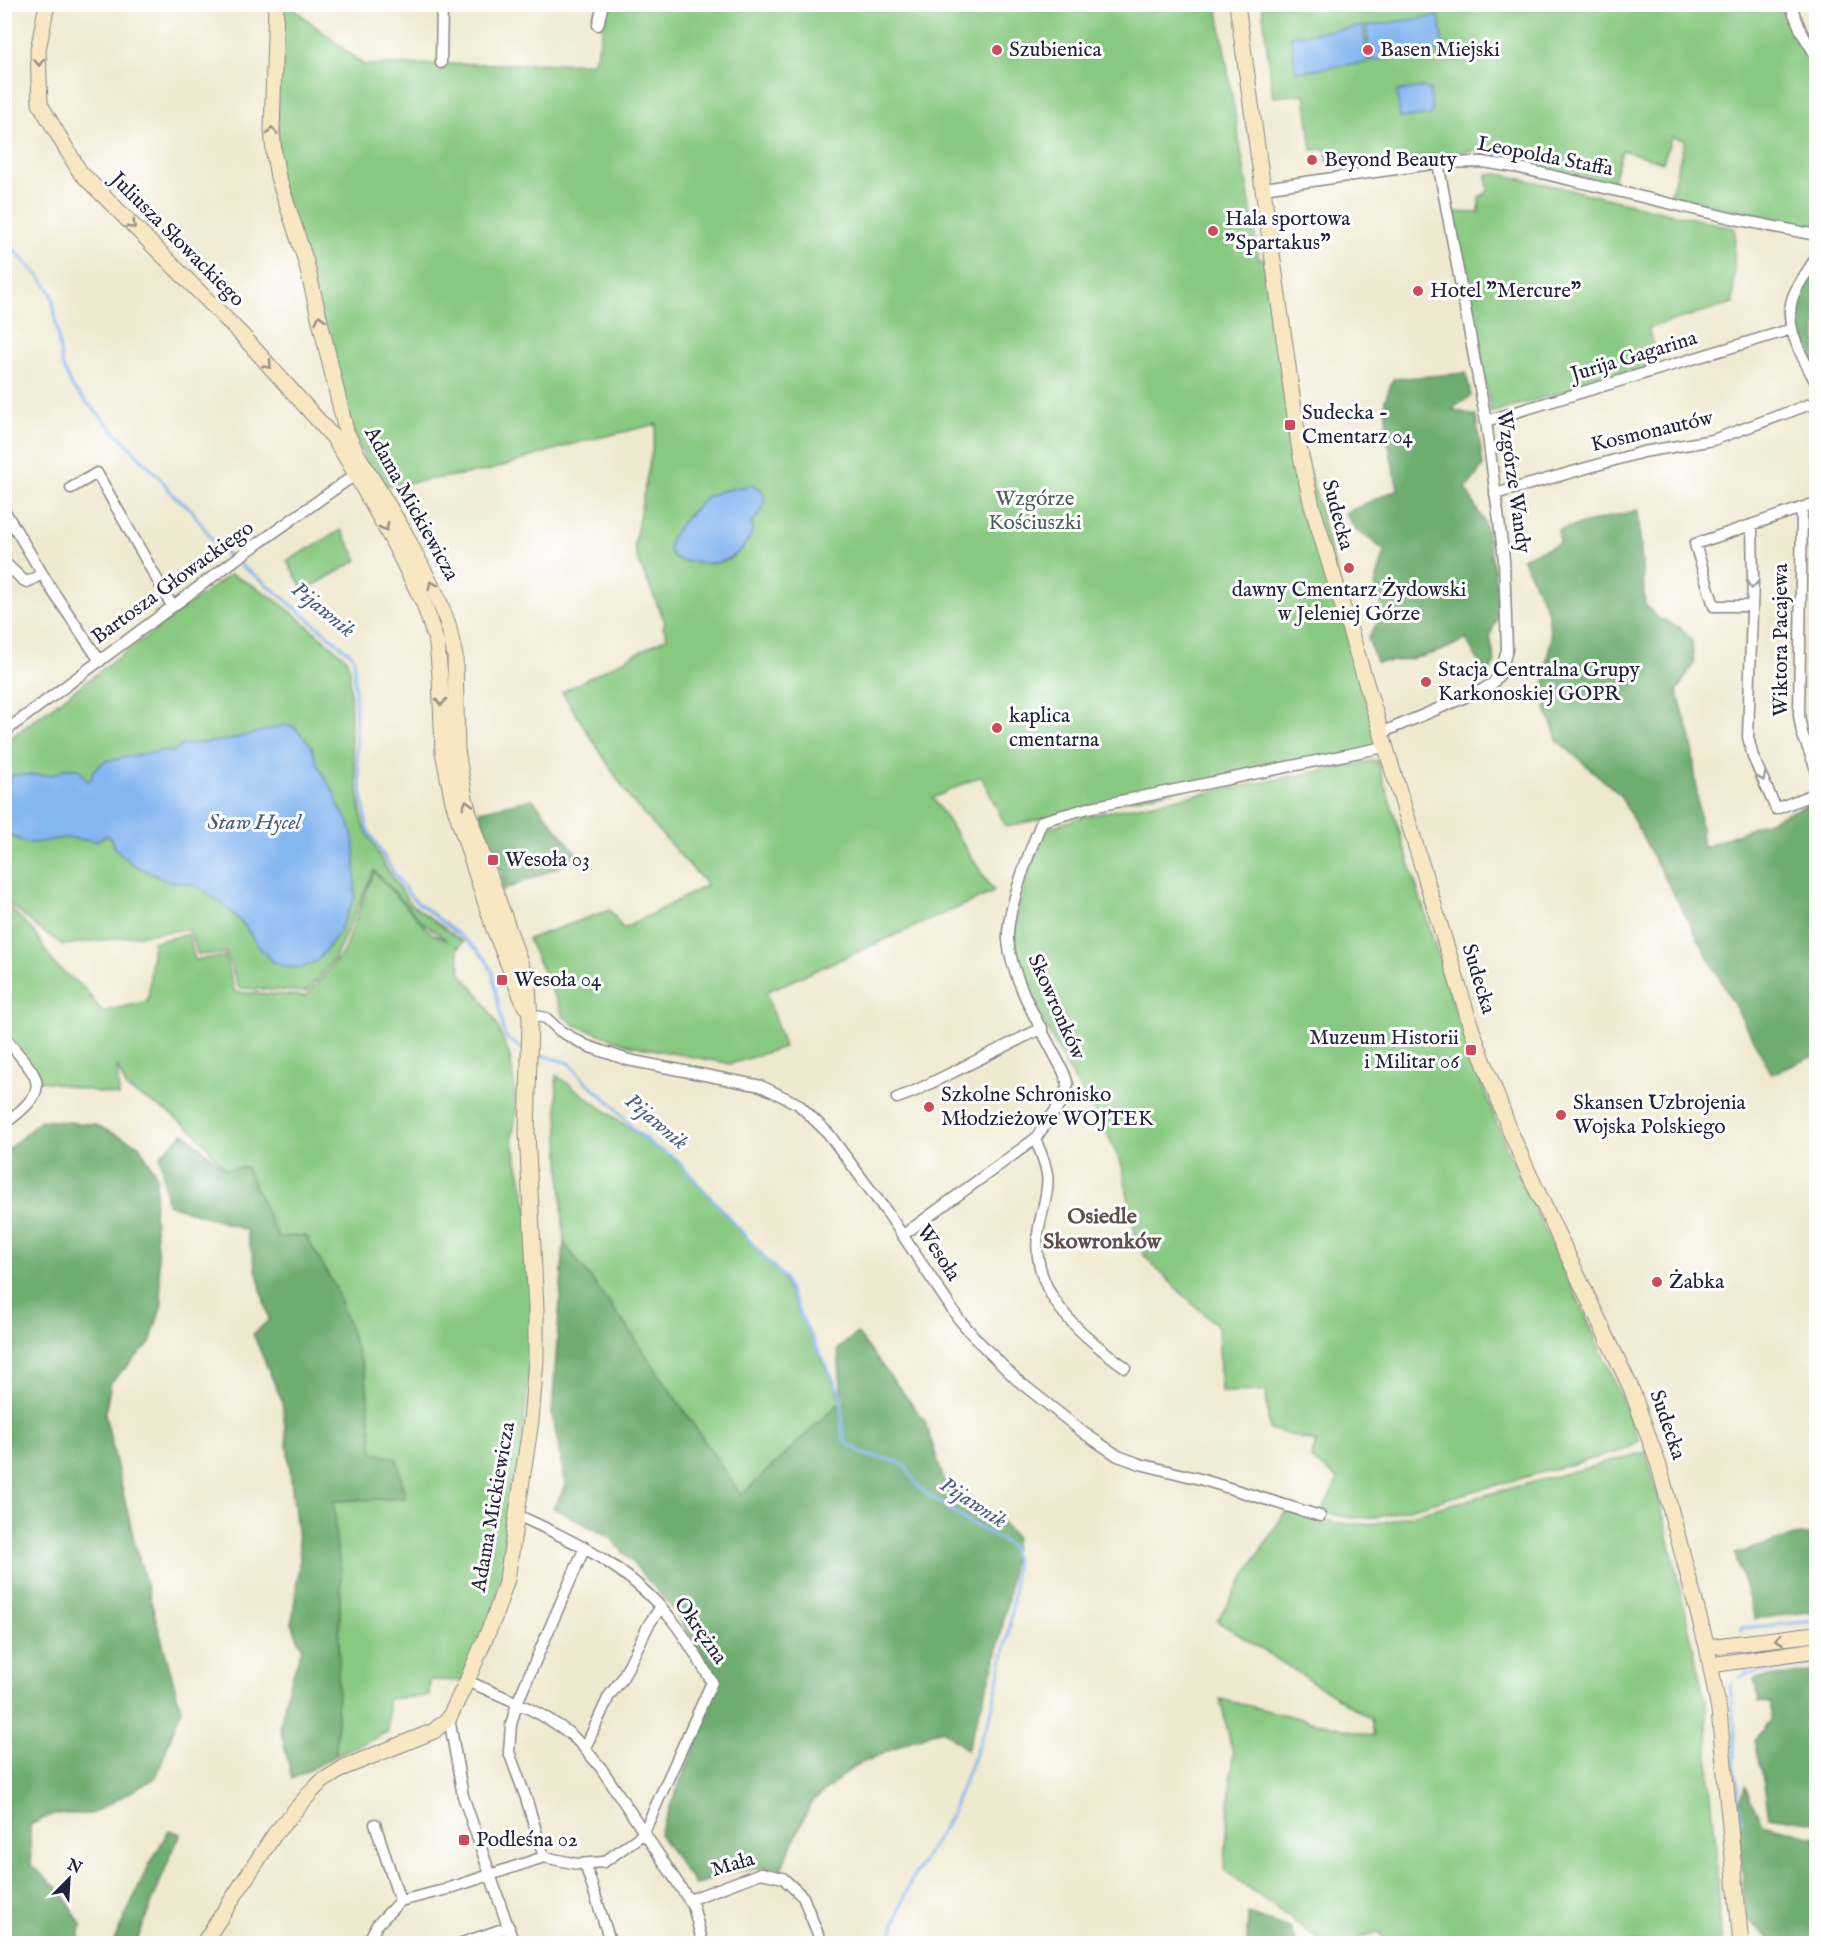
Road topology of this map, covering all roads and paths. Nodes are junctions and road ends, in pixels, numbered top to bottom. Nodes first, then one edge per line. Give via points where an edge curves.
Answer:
1 (46, 4) edge
2 (276, 4) edge
3 (442, 4) edge
4 (603, 4) edge
5 (1237, 4) edge
6 (1790, 4) edge
7 (598, 25) dead end
8 (1816, 56) edge
9 (441, 63) dead end
10 (1438, 163) junction
11 (1263, 188) junction
12 (1816, 235) edge
13 (1816, 258) edge
14 (1792, 329) junction
15 (1816, 383) edge
16 (1816, 402) edge
17 (1486, 421) junction
18 (339, 434) junction
19 (362, 473) junction
20 (71, 488) dead end
21 (1495, 494) junction
22 (1816, 503) edge
23 (1802, 508) junction
24 (4, 510) edge
25 (1752, 526) junction
26 (4, 562) edge
27 (42, 574) junction
28 (172, 606) junction
29 (1751, 606) junction
30 (100, 661) junction
31 (4, 732) edge
32 (1382, 740) junction
33 (1816, 768) edge
34 (1816, 793) edge
35 (530, 1020) junction
36 (1042, 1028) junction
37 (4, 1036) edge
38 (897, 1098) dead end
39 (4, 1124) edge
40 (1035, 1138) junction
41 (903, 1235) junction
42 (1125, 1367) dead end
43 (517, 1515) junction
44 (1320, 1516) dead end
45 (585, 1547) junction
46 (661, 1607) junction
47 (1816, 1634) edge
48 (1707, 1647) junction
49 (1816, 1650) edge
50 (1711, 1665) junction
51 (467, 1681) junction
52 (517, 1703) junction
53 (449, 1718) junction
54 (585, 1748) junction
55 (375, 1824) dead end
56 (643, 1834) junction
57 (544, 1857) junction
58 (585, 1864) junction
59 (489, 1875) junction
60 (689, 1900) junction
61 (400, 1901) junction
62 (509, 1927) junction
63 (701, 1943) edge
64 (203, 1944) edge
65 (367, 1944) edge
66 (459, 1944) edge
67 (514, 1944) edge
68 (611, 1944) edge
69 (822, 1944) edge
70 (1741, 1944) edge

1 -> 18 street, Juliusza Słowackiego via 38,50 40,104 80,172
18 -> 2 street, Adama Mickiewicza via 306,262 273,154
3 - 9 street
4 - 7 street
5 - 11 street, Sudecka
6 - 8 street
10 - 11 street, Leopolda Staffa
10 - 12 street, Leopolda Staffa via 1483,162 1520,168
10 - 17 street, Wzgórze Wandy
11 - 32 street, Sudecka via 1300,452 1312,506
13 - 14 street via 1793,296
14 - 15 street
14 - 17 street, Jurija Gagarina
16 - 21 street, Kosmonautów via 1713,440 1643,452
17 - 21 street, Wzgórze Wandy
18 - 19 street, Juliusza Słowackiego
19 - 28 street, Bartosza Głowackiego
19 - 35 street, Adama Mickiewicza via 403,530 448,624 455,656 457,750 465,798 528,985
20 - 28 street via 97,473
21 - 32 street, Wzgórze Wandy via 1504,559 1508,639 1500,674 1482,690
22 - 23 street
23 - 25 street
23 - 33 street, Wiktora Pacajewa via 1799,715
24 - 27 street
25 -> 29 street
25 - 29 street via 1695,544 1714,606
26 - 27 street via 27,582
27 - 30 street
28 - 30 street, Bartosza Głowackiego
29 -> 34 street via 1749,746 1776,809
30 - 31 street, Bartosza Głowackiego
32 - 36 street, Skowronków via 1042,820 1014,904 1008,938 1015,972
32 - 48 street, Sudecka via 1472,1030 1510,1131 1632,1388 1647,1428
35 - 41 street, Wesoła via 546,1018 587,1046 628,1059 761,1086 798,1104 828,1133
35 - 43 street, Adama Mickiewicza via 527,1133 536,1360
36 - 38 street
36 - 40 street, Skowronków via 1068,1084 1063,1100
37 - 39 street via 38,1080 31,1102
40 - 41 street, Skowronków
40 - 42 street via 1047,1167 1049,1186 1037,1252 1048,1292 1077,1327
41 - 44 street, Wesoła via 977,1340 1016,1379 1083,1433 1118,1456 1140,1464
43 - 45 street, Okrężna
43 - 51 street, Adama Mickiewicza via 507,1579
45 - 46 street, Okrężna via 638,1584
45 - 52 street
46 - 54 street via 609,1696
46 - 56 street, Okrężna via 712,1682
47 -> 48 street
48 - 50 street, Sudecka
49 - 50 street
50 - 70 street, Sudecka via 1719,1711
51 - 52 street
51 - 53 street, Adama Mickiewicza
52 - 54 street
52 - 57 street via 508,1752
53 - 59 street via 463,1796
53 - 64 street, Adama Mickiewicza via 435,1731 345,1767 315,1788 274,1835
54 - 56 street
55 - 61 street
56 - 58 street via 604,1862
56 - 60 street
57 - 58 street
57 - 59 street
58 - 68 street
59 - 61 street
59 - 62 street
60 - 63 street
60 - 69 street, Mała via 761,1873 783,1878 803,1898
61 - 65 street via 377,1925
62 - 66 street
62 - 67 street

